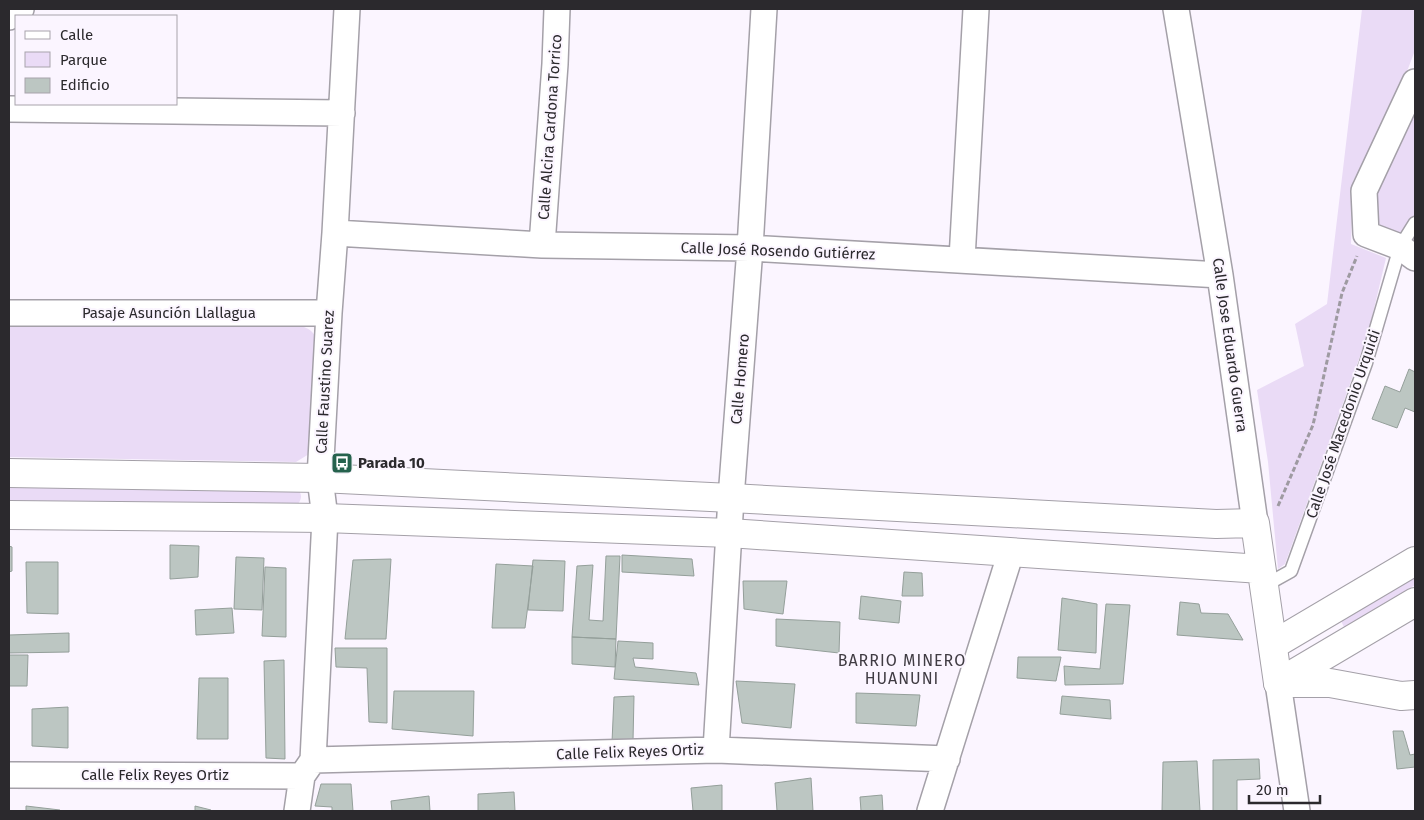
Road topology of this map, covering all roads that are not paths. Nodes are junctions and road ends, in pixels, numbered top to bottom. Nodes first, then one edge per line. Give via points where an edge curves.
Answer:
1 (21, 9) edge
2 (347, 9) edge
3 (557, 9) edge
4 (764, 9) edge
5 (976, 9) edge
6 (1176, 9) edge
7 (9, 18) edge
8 (1413, 99) edge
9 (9, 109) edge
10 (342, 113) junction
11 (1415, 223) edge
12 (335, 233) junction
13 (542, 245) junction
14 (750, 248) junction
15 (1408, 253) edge
16 (962, 259) junction
17 (1220, 275) junction
18 (9, 313) edge
19 (329, 313) junction
20 (9, 473) edge
21 (320, 478) junction
22 (730, 498) junction
23 (9, 515) edge
24 (325, 518) junction
25 (1255, 523) junction
26 (729, 533) junction
27 (1011, 552) junction
28 (1415, 561) edge
29 (1262, 577) junction
30 (1415, 602) edge
31 (1273, 645) junction
32 (1278, 683) junction
33 (1415, 695) edge
34 (716, 750) junction
35 (947, 759) junction
36 (308, 768) junction
37 (9, 775) edge
38 (297, 811) edge
39 (930, 811) edge
40 (1297, 811) edge

1 - 7 street
2 - 10 street, Calle Faustino Suarez
3 - 13 street, Calle Alcira Cardona Torrico
4 - 14 street, Calle Homero
5 - 16 street
6 - 17 street, Calle Jose Eduardo Guerra
8 - 15 street via 1364,190 1366,234
9 - 10 street
10 - 12 street, Calle Faustino Suarez
11 - 15 lane, Calle José Macedonio Urquidi
12 - 13 street, Calle José Rosendo Gutiérrez
12 - 19 street, Calle Faustino Suarez
13 - 14 street, Calle José Rosendo Gutiérrez
14 - 16 street, Calle José Rosendo Gutiérrez
14 - 22 street, Calle Homero
15 - 29 lane, Calle José Macedonio Urquidi via 1291,571
16 - 17 street, Calle José Rosendo Gutiérrez
17 - 25 street, Calle Jose Eduardo Guerra
18 - 19 street, Pasaje Asunción Llallagua
19 - 21 street, Calle Faustino Suarez
20 - 21 main road
21 - 22 main road
21 - 24 street, Calle Faustino Suarez
22 - 25 main road via 1216,524
22 - 26 street, Calle Homero
23 - 24 main road
24 - 26 main road
24 - 36 street, Calle Faustino Suarez
25 - 29 main road, Calle Jose Eduardo Guerra
26 - 27 main road
26 - 34 street, Calle Homero
27 - 29 main road
27 - 35 street
28 - 31 main road
29 - 31 main road, Calle Jose Eduardo Guerra
30 - 32 main road
31 - 32 main road, Calle Jose Eduardo Guerra
32 - 33 main road via 1330,683 1401,696
32 - 40 street
34 - 35 street, Calle Felix Reyes Ortiz
34 - 36 street, Calle Felix Reyes Ortiz
35 - 39 street
36 - 37 street, Calle Felix Reyes Ortiz
36 - 38 street, Calle Faustino Suarez

